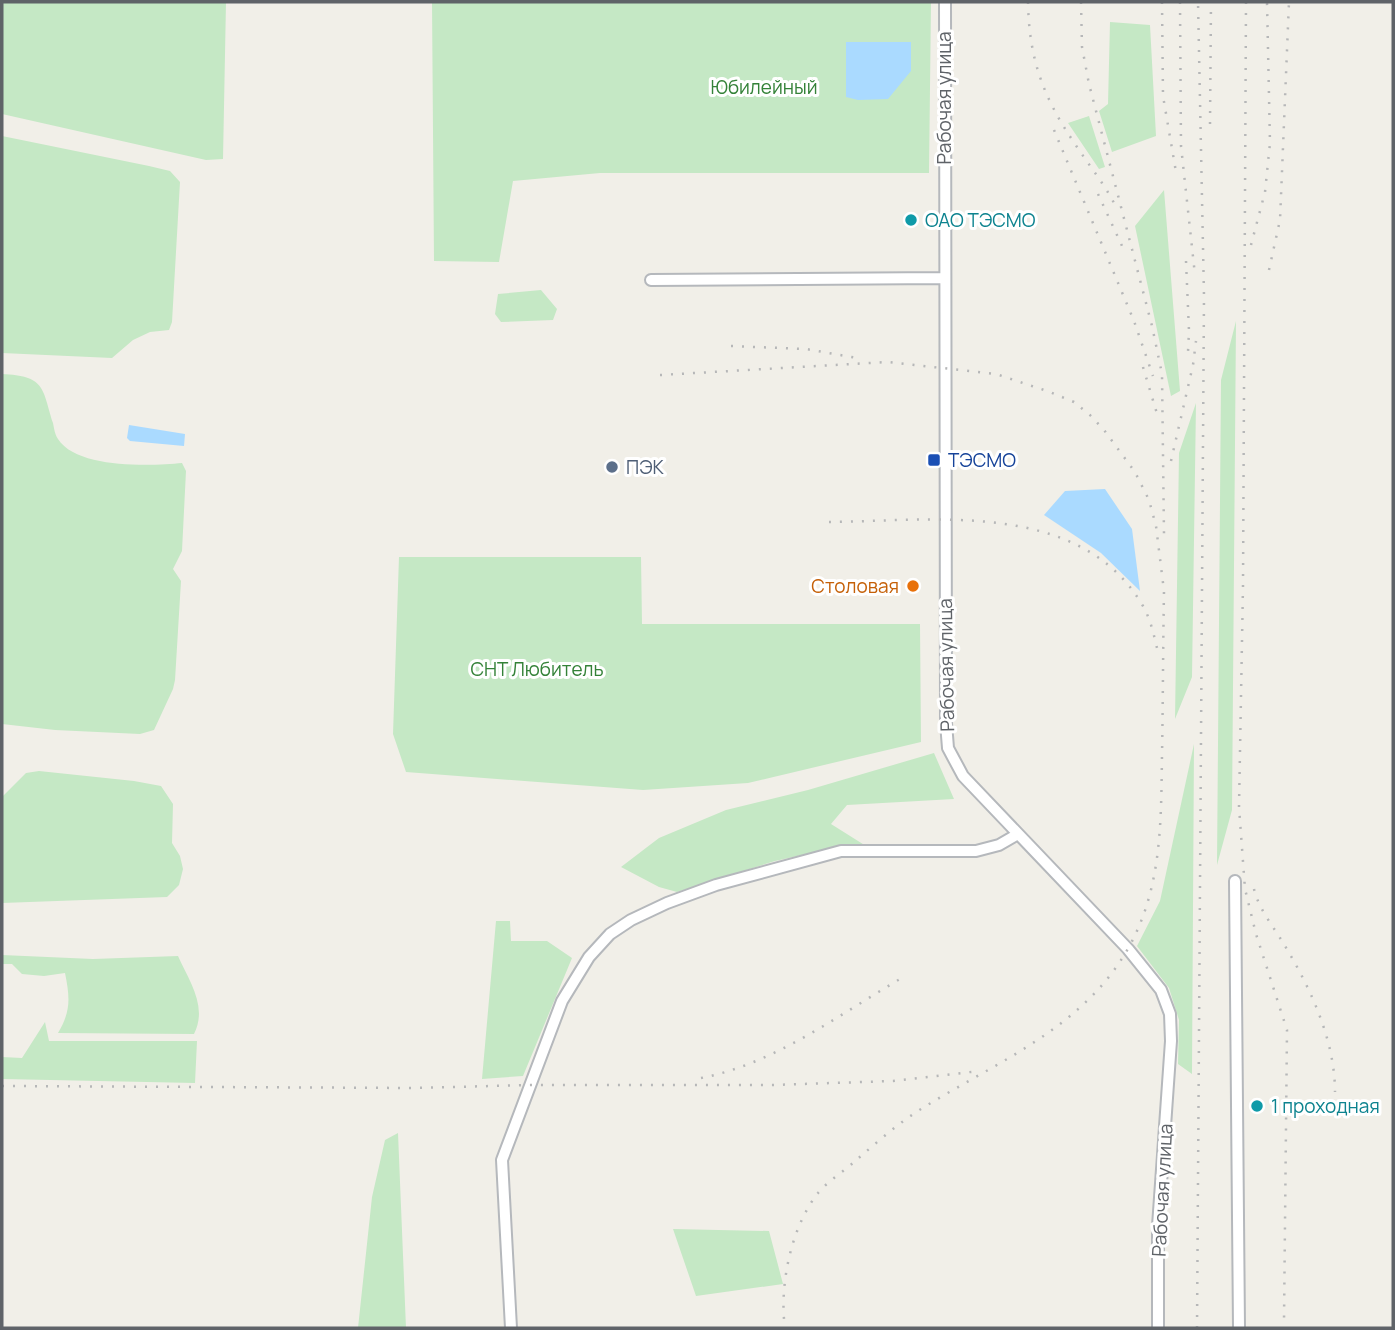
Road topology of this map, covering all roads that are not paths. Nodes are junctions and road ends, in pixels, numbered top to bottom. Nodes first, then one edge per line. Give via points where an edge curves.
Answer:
1 (945, 2) edge
2 (944, 278) junction
3 (651, 280) dead end
4 (1018, 834) junction
5 (1236, 881) dead end
6 (511, 1328) edge
7 (1158, 1328) edge
8 (1239, 1328) edge

1 - 2 street, Рабочая улица
2 - 3 street
2 - 4 street, Рабочая улица via 948,748 963,776
4 - 6 street via 976,851 832,854 716,885 667,903 610,934 589,957 562,1001 502,1160
4 - 7 street, Рабочая улица via 1128,949 1161,990 1170,1014 1158,1226
5 - 8 street

